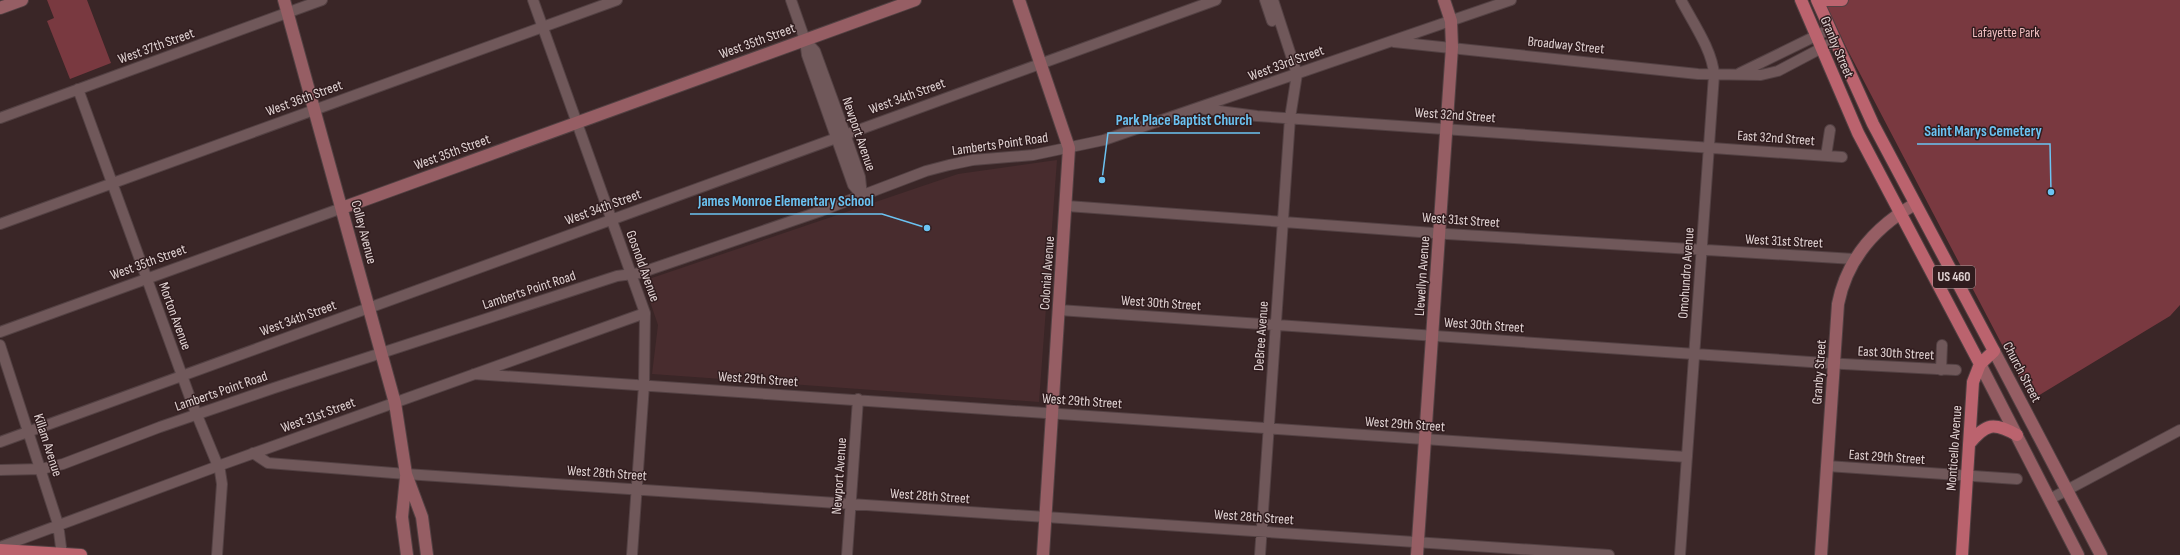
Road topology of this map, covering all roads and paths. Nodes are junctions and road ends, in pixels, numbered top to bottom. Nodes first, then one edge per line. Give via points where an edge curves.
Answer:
1 (22, 0) edge
2 (284, 0) edge
3 (322, 0) edge
4 (532, 0) edge
5 (617, 0) edge
6 (791, 0) edge
7 (915, 0) edge
8 (1019, 0) edge
9 (1216, 0) edge
10 (1265, 0) edge
11 (1272, 0) edge
12 (1444, 0) edge
13 (1511, 0) edge
14 (1681, 0) edge
15 (1802, 0) edge
16 (1817, 0) edge
17 (1823, 0) edge
18 (1842, 0) edge
19 (0, 8) edge
20 (288, 13) junction
21 (1451, 21) junction
22 (542, 27) junction
23 (1830, 29) junction
24 (1816, 36) junction
25 (806, 40) junction
26 (1390, 41) junction
27 (1835, 41) junction
28 (1452, 47) junction
29 (1822, 49) junction
30 (1041, 63) junction
31 (1738, 74) junction
32 (1293, 75) junction
33 (1714, 75) junction
34 (78, 89) junction
35 (315, 109) junction
36 (1200, 109) junction
37 (0, 118) edge
38 (1290, 118) junction
39 (576, 123) junction
40 (1447, 129) junction
41 (1830, 130) dead end
42 (840, 135) junction
43 (1709, 147) junction
44 (1069, 148) junction
45 (1826, 156) junction
46 (1842, 157) dead end
47 (112, 183) junction
48 (862, 196) junction
49 (1915, 204) junction
50 (1067, 206) junction
51 (342, 208) junction
52 (1899, 213) junction
53 (611, 218) junction
54 (1283, 221) junction
55 (0, 224) edge
56 (1440, 233) junction
57 (1702, 250) junction
58 (1854, 259) junction
59 (631, 274) junction
60 (147, 279) junction
61 (369, 307) junction
62 (1059, 310) junction
63 (645, 313) junction
64 (1276, 325) junction
65 (0, 332) edge
66 (1432, 336) junction
67 (0, 345) edge
68 (1942, 345) dead end
69 (1994, 351) junction
70 (382, 353) junction
71 (1694, 354) junction
72 (1834, 364) junction
73 (1980, 364) junction
74 (1941, 370) junction
75 (1956, 370) dead end
76 (474, 374) junction
77 (182, 375) junction
78 (644, 385) junction
79 (858, 399) junction
80 (395, 403) junction
81 (1052, 413) junction
82 (196, 414) junction
83 (1268, 428) junction
84 (2180, 430) edge
85 (28, 432) junction
86 (2017, 435) junction
87 (1425, 439) junction
88 (0, 442) edge
89 (1969, 444) junction
90 (253, 453) junction
91 (1687, 457) junction
92 (218, 466) junction
93 (1827, 466) junction
94 (41, 469) junction
95 (0, 470) edge
96 (406, 474) junction
97 (1967, 476) junction
98 (2017, 480) dead end
99 (636, 489) junction
100 (2067, 490) junction
101 (2050, 499) junction
102 (851, 504) junction
103 (1045, 517) junction
104 (58, 524) junction
105 (1261, 532) junction
106 (1418, 542) junction
107 (0, 548) edge
108 (62, 554) edge
109 (81, 555) edge
110 (217, 555) edge
111 (407, 555) edge
112 (428, 555) edge
113 (632, 555) edge
114 (848, 555) edge
115 (1043, 555) edge
116 (1260, 555) edge
117 (1417, 555) edge
118 (1609, 555) edge
119 (1680, 555) edge
120 (1821, 555) edge
121 (1962, 555) edge
122 (2078, 555) edge
123 (2101, 555) edge

1 - 19 street
2 - 20 street, Colley Avenue
3 - 20 street, West 37th Street
4 - 22 street, Gosnold Avenue
5 - 22 street, West 36th Street
6 - 25 street, Newport Avenue
7 - 25 street, West 35th Street
8 - 30 street, Colonial Avenue
9 - 30 street, West 34th Street
10 - 32 street, DeBree Avenue
11 - 32 street, DeBree Avenue
12 - 21 street, Llewellyn Avenue
13 - 21 street, West 33rd Street
14 - 33 street, Omohundro Avenue via 1710,54
15 - 24 main road, Granby Street / US 460
16 - 23 main road, Granby Street / US 460
17 - 18 main road
20 - 34 street, West 37th Street
20 - 35 street, Colley Avenue
21 - 26 street, West 33rd Street
21 - 28 street, Llewellyn Avenue
22 - 35 street, West 36th Street
22 - 39 street, Gosnold Avenue
23 - 24 street, Broadway Street
23 - 27 main road, Granby Street / US 460
24 - 29 main road, Granby Street / US 460
24 - 31 street, Broadway Street
25 - 39 street, West 35th Street
25 - 42 street, Newport Avenue via 807,55
26 - 28 street, Broadway Street
26 - 32 street, West 33rd Street
27 - 29 street, Broadway Street
27 - 49 main road, Granby Street / US 460 via 1870,118
28 - 33 street, Broadway Street
28 - 40 street, Llewellyn Avenue
29 - 31 street, Broadway Street via 1778,71 1761,75
29 - 52 main road, Granby Street / US 460 via 1858,133
30 - 42 street, West 34th Street
30 - 44 street, Colonial Avenue
31 - 33 street, Broadway Street
32 - 36 street, West 33rd Street
32 - 38 street, DeBree Avenue via 1287,106
33 - 43 street, Omohundro Avenue
34 - 37 street, West 37th Street
34 - 47 street, Morton Avenue
35 - 47 street, West 36th Street
35 - 51 street, Colley Avenue
36 - 38 street, West 32nd Street
36 - 44 street, West 33rd Street via 1104,140
38 - 40 street, West 32nd Street
38 - 54 street, DeBree Avenue
39 - 51 street, West 35th Street
39 - 53 street, Gosnold Avenue
40 - 43 street, West 32nd Street
40 - 56 street, Llewellyn Avenue
41 - 45 street
42 - 48 street, Newport Avenue via 853,185
42 - 53 street, West 34th Street
43 - 45 street, East 32nd Street
43 - 57 street, Omohundro Avenue
44 - 48 street, Lamberts Point Road via 949,165 926,171
44 - 50 street, Colonial Avenue
45 - 46 street, East 32nd Street
47 - 55 street, West 36th Street
47 - 60 street, Morton Avenue
48 - 59 street, Lamberts Point Road via 739,240
49 - 52 street, Granby Street
49 - 69 main road, Church Street / US 460
50 - 54 street, West 31st Street
50 - 62 street, Colonial Avenue
51 - 60 street, West 35th Street
51 - 61 street, Colley Avenue
52 - 58 street, Granby Street via 1876,232
52 - 73 main road, US 460
53 - 59 street, Gosnold Avenue
53 - 61 street, West 34th Street
54 - 56 street, West 31st Street
54 - 64 street, DeBree Avenue
56 - 57 street, West 31st Street
56 - 66 street, Llewellyn Avenue
57 - 58 street, West 31st Street
57 - 71 street, Omohundro Avenue
58 - 72 street, Granby Street via 1841,289 1838,304
59 - 63 street, Gosnold Avenue
59 - 70 street, Lamberts Point Road via 617,276
60 - 65 street, West 35th Street
60 - 77 street, Morton Avenue
61 - 70 street, Colley Avenue
61 - 77 street, West 34th Street
62 - 64 street, West 30th Street
62 - 81 street, Colonial Avenue
63 - 76 street, West 31st Street
63 - 78 street, Gosnold Avenue
64 - 66 street, West 30th Street
64 - 83 street, DeBree Avenue
66 - 71 street, West 30th Street
66 - 87 street, Llewellyn Avenue
67 - 85 street, Killam Avenue
68 - 74 street
69 - 73 main road, Monticello Avenue
69 - 100 street, Church Street
70 - 80 street, Colley Avenue
70 - 82 street, Lamberts Point Road
71 - 72 street, West 30th Street
71 - 91 street, Omohundro Avenue
72 - 74 street, East 30th Street
72 - 93 street, Granby Street
73 - 86 street
73 - 89 main road, Monticello Avenue via 1973,382
74 - 75 street, East 30th Street
76 - 78 street, West 29th Street
76 - 80 street, West 31st Street
77 - 82 street, Morton Avenue
77 - 85 street, West 34th Street
78 - 79 street, West 29th Street
78 - 99 street, Gosnold Avenue
79 - 81 street, West 29th Street
79 - 102 street, Newport Avenue
80 - 90 street, West 31st Street
80 - 96 street, Colley Avenue
81 - 83 street, West 29th Street
81 - 103 street, Colonial Avenue
82 - 92 street, Morton Avenue
82 - 94 street, Lamberts Point Road via 94,453
83 - 87 street, West 29th Street
83 - 105 street, DeBree Avenue
84 - 100 street
85 - 88 street, West 34th Street
85 - 94 street, Killam Avenue
86 - 89 main road via 2002,427 1989,427 1977,434
86 - 101 street
87 - 91 street, West 29th Street
87 - 106 street, Llewellyn Avenue
89 - 97 main road, Monticello Avenue
90 - 92 street, West 31st Street
90 - 96 street, West 28th Street via 268,463
91 - 119 street, Omohundro Avenue
92 - 104 street, West 31st Street
92 - 110 street, Morton Avenue via 222,484
93 - 97 street, East 29th Street
93 - 120 street, Granby Street
94 - 95 street, Lamberts Point Road
94 - 104 street, Killam Avenue
96 - 99 street, West 28th Street
96 - 111 street, Colley Avenue via 402,517
96 - 112 street, Colley Avenue via 422,516
97 - 98 street, East 29th Street
97 - 121 main road, Monticello Avenue
99 - 102 street, West 28th Street
99 - 113 street, Gosnold Avenue
100 - 101 street
100 - 123 street, Church Street
101 - 122 street
102 - 103 street, West 28th Street
102 - 114 street, Newport Avenue
103 - 105 street, West 28th Street
103 - 115 street, Colonial Avenue
104 - 107 street, West 31st Street
104 - 108 street, Killam Avenue
105 - 106 street, West 28th Street
105 - 116 street, DeBree Avenue
106 - 117 street, Llewellyn Avenue
106 - 118 street, West 28th Street
107 - 108 main road
108 - 109 main road

